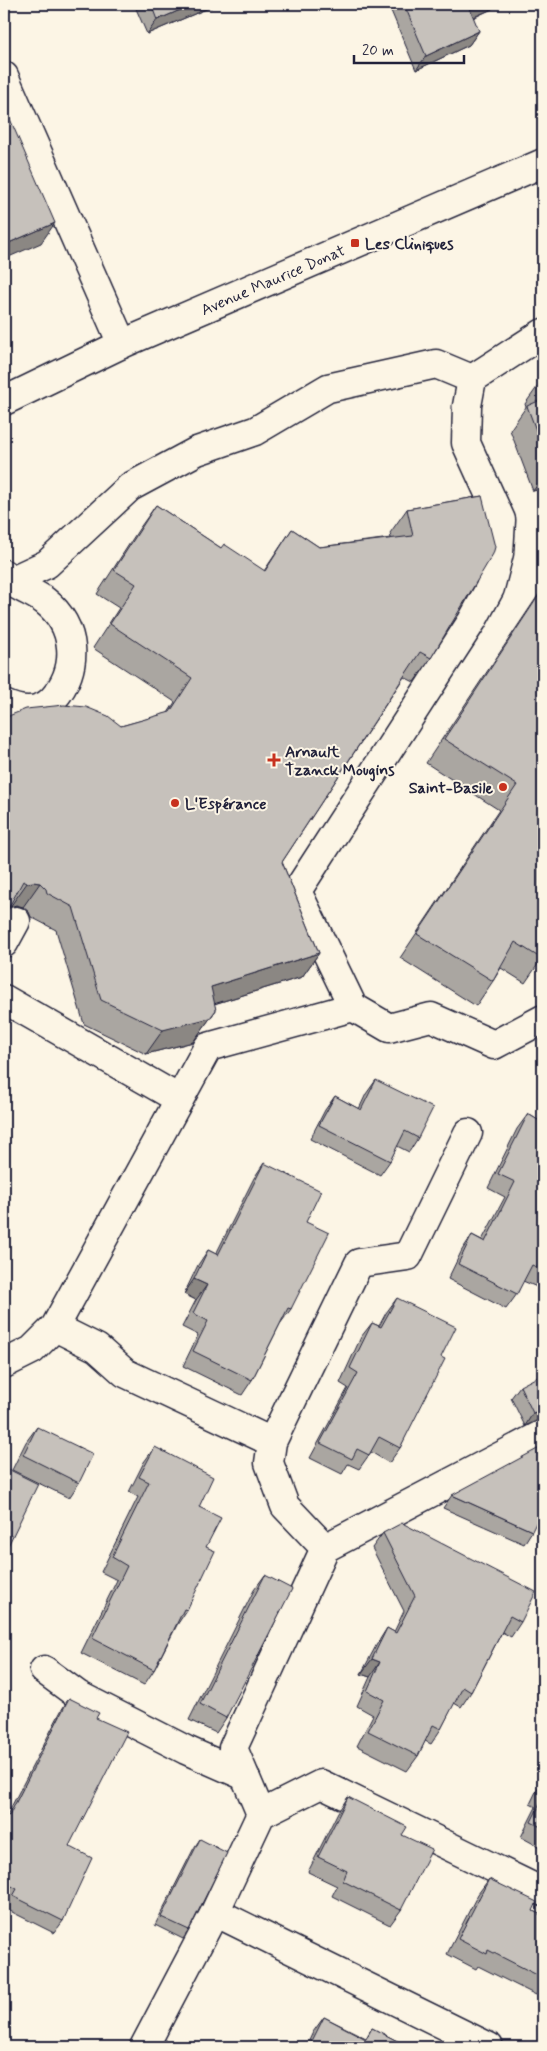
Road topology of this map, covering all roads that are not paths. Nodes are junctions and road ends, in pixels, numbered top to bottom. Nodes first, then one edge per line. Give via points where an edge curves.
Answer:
1 (4, 76) edge
2 (543, 163) edge
3 (543, 333) edge
4 (122, 344) junction
5 (472, 378) junction
6 (4, 401) edge
7 (5, 582) edge
8 (4, 704) edge
9 (4, 999) edge
10 (353, 1007) junction
11 (543, 1018) edge
12 (179, 1099) junction
13 (468, 1134) dead end
14 (56, 1326) junction
15 (4, 1364) edge
16 (543, 1434) edge
17 (272, 1442) junction
18 (325, 1548) junction
19 (44, 1670) dead end
20 (245, 1776) junction
21 (261, 1814) junction
22 (543, 1892) edge
23 (215, 1912) junction
24 (144, 2047) edge
25 (489, 2047) edge

1 - 4 main road
2 - 4 main road, Avenue Maurice Donat
3 - 5 main road
4 - 6 main road, Avenue Maurice Donat
5 - 7 main road via 436,364 328,388 255,431 197,451 130,487 47,564
5 - 10 main road via 466,442 501,520 499,553 490,588 467,629 296,891
7 - 8 main road via 31,592 60,616 71,641 71,657 67,677 46,706 33,711 17,710
9 - 12 main road
10 - 11 main road via 389,1028 430,1017 494,1046
10 - 12 main road via 208,1047
12 - 14 main road
13 - 17 main road via 408,1256 359,1263
14 - 15 main road via 32,1350
14 - 17 main road via 97,1348 125,1372
16 - 18 main road
17 - 18 main road via 269,1463 285,1506
18 - 20 main road via 233,1748
19 - 20 main road via 78,1695
20 - 21 main road
21 - 22 main road via 321,1784
21 - 23 main road
23 - 24 main road
23 - 25 main road

